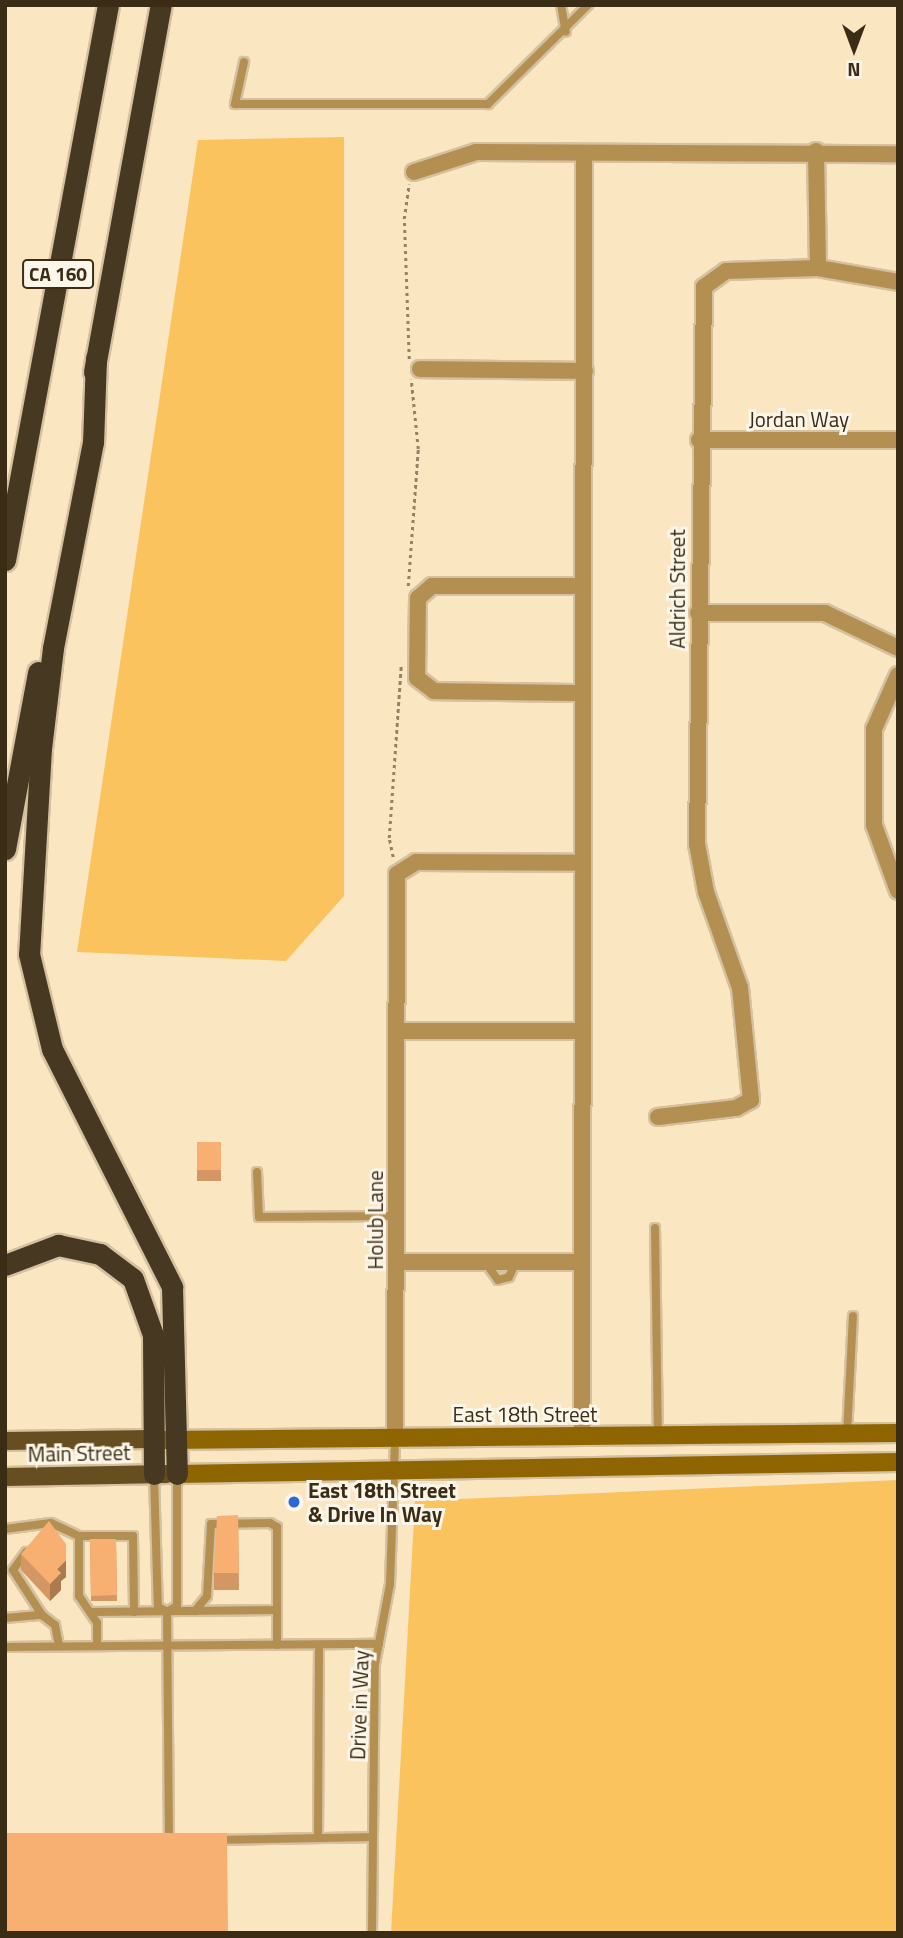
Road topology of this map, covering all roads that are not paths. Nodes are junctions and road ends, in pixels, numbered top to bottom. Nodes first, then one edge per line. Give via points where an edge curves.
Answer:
1 (108, 5) edge
2 (161, 5) edge
3 (561, 5) edge
4 (588, 5) edge
5 (566, 32) junction
6 (244, 62) dead end
7 (816, 151) junction
8 (584, 153) junction
9 (898, 154) edge
10 (414, 172) road end
11 (818, 268) junction
12 (898, 282) edge
13 (96, 358) junction
14 (415, 366) road end
15 (585, 370) junction
16 (699, 440) junction
17 (898, 440) edge
18 (6, 553) edge
19 (583, 586) junction
20 (698, 613) junction
21 (898, 648) edge
22 (898, 675) edge
23 (583, 693) junction
24 (890, 847) edge
25 (5, 849) edge
26 (583, 863) junction
27 (898, 891) edge
28 (396, 1031) junction
29 (583, 1031) junction
30 (658, 1117) dead end
31 (257, 1172) dead end
32 (397, 1216) junction
33 (655, 1228) dead end
34 (396, 1262) junction
35 (581, 1262) junction
36 (5, 1265) edge
37 (853, 1316) dead end
38 (898, 1433) edge
39 (847, 1434) junction
40 (658, 1436) junction
41 (582, 1437) junction
42 (395, 1438) junction
43 (153, 1439) junction
44 (177, 1440) junction
45 (5, 1441) edge
46 (898, 1462) edge
47 (154, 1474) junction
48 (177, 1474) junction
49 (393, 1474) junction
50 (5, 1477) edge
51 (51, 1523) junction
52 (5, 1529) edge
53 (42, 1533) edge
54 (79, 1536) junction
55 (33, 1544) edge
56 (277, 1610) junction
57 (167, 1611) junction
58 (195, 1611) junction
59 (91, 1612) junction
60 (134, 1612) junction
61 (42, 1615) junction
62 (5, 1618) edge
63 (319, 1644) junction
64 (379, 1644) junction
65 (167, 1645) junction
66 (277, 1645) junction
67 (59, 1646) junction
68 (97, 1646) junction
69 (5, 1647) edge
70 (373, 1837) junction
71 (318, 1838) junction
72 (158, 1840) edge
73 (169, 1840) junction
74 (180, 1840) edge
75 (200, 1840) edge
76 (372, 1933) edge

1 - 18 highway, CA 160
2 - 13 highway, CA 160
3 - 5 lane
4 - 5 lane
5 - 6 lane via 488,104 235,104
7 - 8 street
7 - 9 street
7 - 11 street
8 - 10 street via 476,152
8 - 15 street
11 - 12 street
11 - 16 street, Aldrich Street via 726,271 704,286
13 - 25 highway, CA 160
13 - 44 highway via 93,442 53,648 40,757 29,954 52,1049 172,1287
14 - 15 street
15 - 19 street
16 - 17 street, Jordan Way
16 - 20 street, Aldrich Street
19 - 23 street
19 - 23 street via 432,586 418,598 417,678 434,691
20 - 21 street via 825,613
20 - 30 street, Aldrich Street via 700,867 743,1005 751,1100 736,1108
22 - 24 street via 874,729 874,825
23 - 26 street
24 - 27 street via 885,867
26 - 28 street, Holub Lane via 405,865 397,874
26 - 29 street
28 - 29 street
28 - 32 street, Holub Lane
29 - 35 street
31 - 32 lane via 259,1217
32 - 34 street, Holub Lane
33 - 40 lane
34 - 35 street
34 - 42 street, Holub Lane
35 - 41 street
36 - 43 highway via 38,1249 69,1247 100,1254 133,1279 150,1313
37 - 39 lane
38 - 39 main road, East 18th Street
39 - 40 main road, East 18th Street
40 - 41 main road, East 18th Street
41 - 42 main road, East 18th Street
42 - 44 main road, East 18th Street
42 - 49 lane, Drive in Way
43 - 44 main road, East 18th Street
43 - 45 main road, Main Street
43 - 47 highway
44 - 48 highway
46 - 49 main road
47 - 48 main road
47 - 50 main road, Main Street
47 - 57 lane via 158,1607
48 - 49 main road
48 - 57 lane via 177,1606
49 - 64 lane, Drive in Way via 390,1584
51 - 52 lane
51 - 53 lane
51 - 54 lane
54 - 59 lane via 79,1596
54 - 60 lane via 133,1536
55 - 61 lane via 13,1570
56 - 58 lane
56 - 58 lane via 277,1527 256,1521 211,1524 207,1596
56 - 66 lane
57 - 58 lane
57 - 60 lane
57 - 65 lane
59 - 60 lane
59 - 68 lane
61 - 62 lane
61 - 67 lane via 55,1625
63 - 64 lane
63 - 66 lane
63 - 71 lane
64 - 70 lane, Drive in Way
65 - 66 lane
65 - 68 lane
65 - 73 lane
67 - 68 lane
67 - 69 lane
70 - 71 lane
70 - 76 lane, Drive in Way
71 - 75 lane
72 - 73 lane
73 - 74 lane

